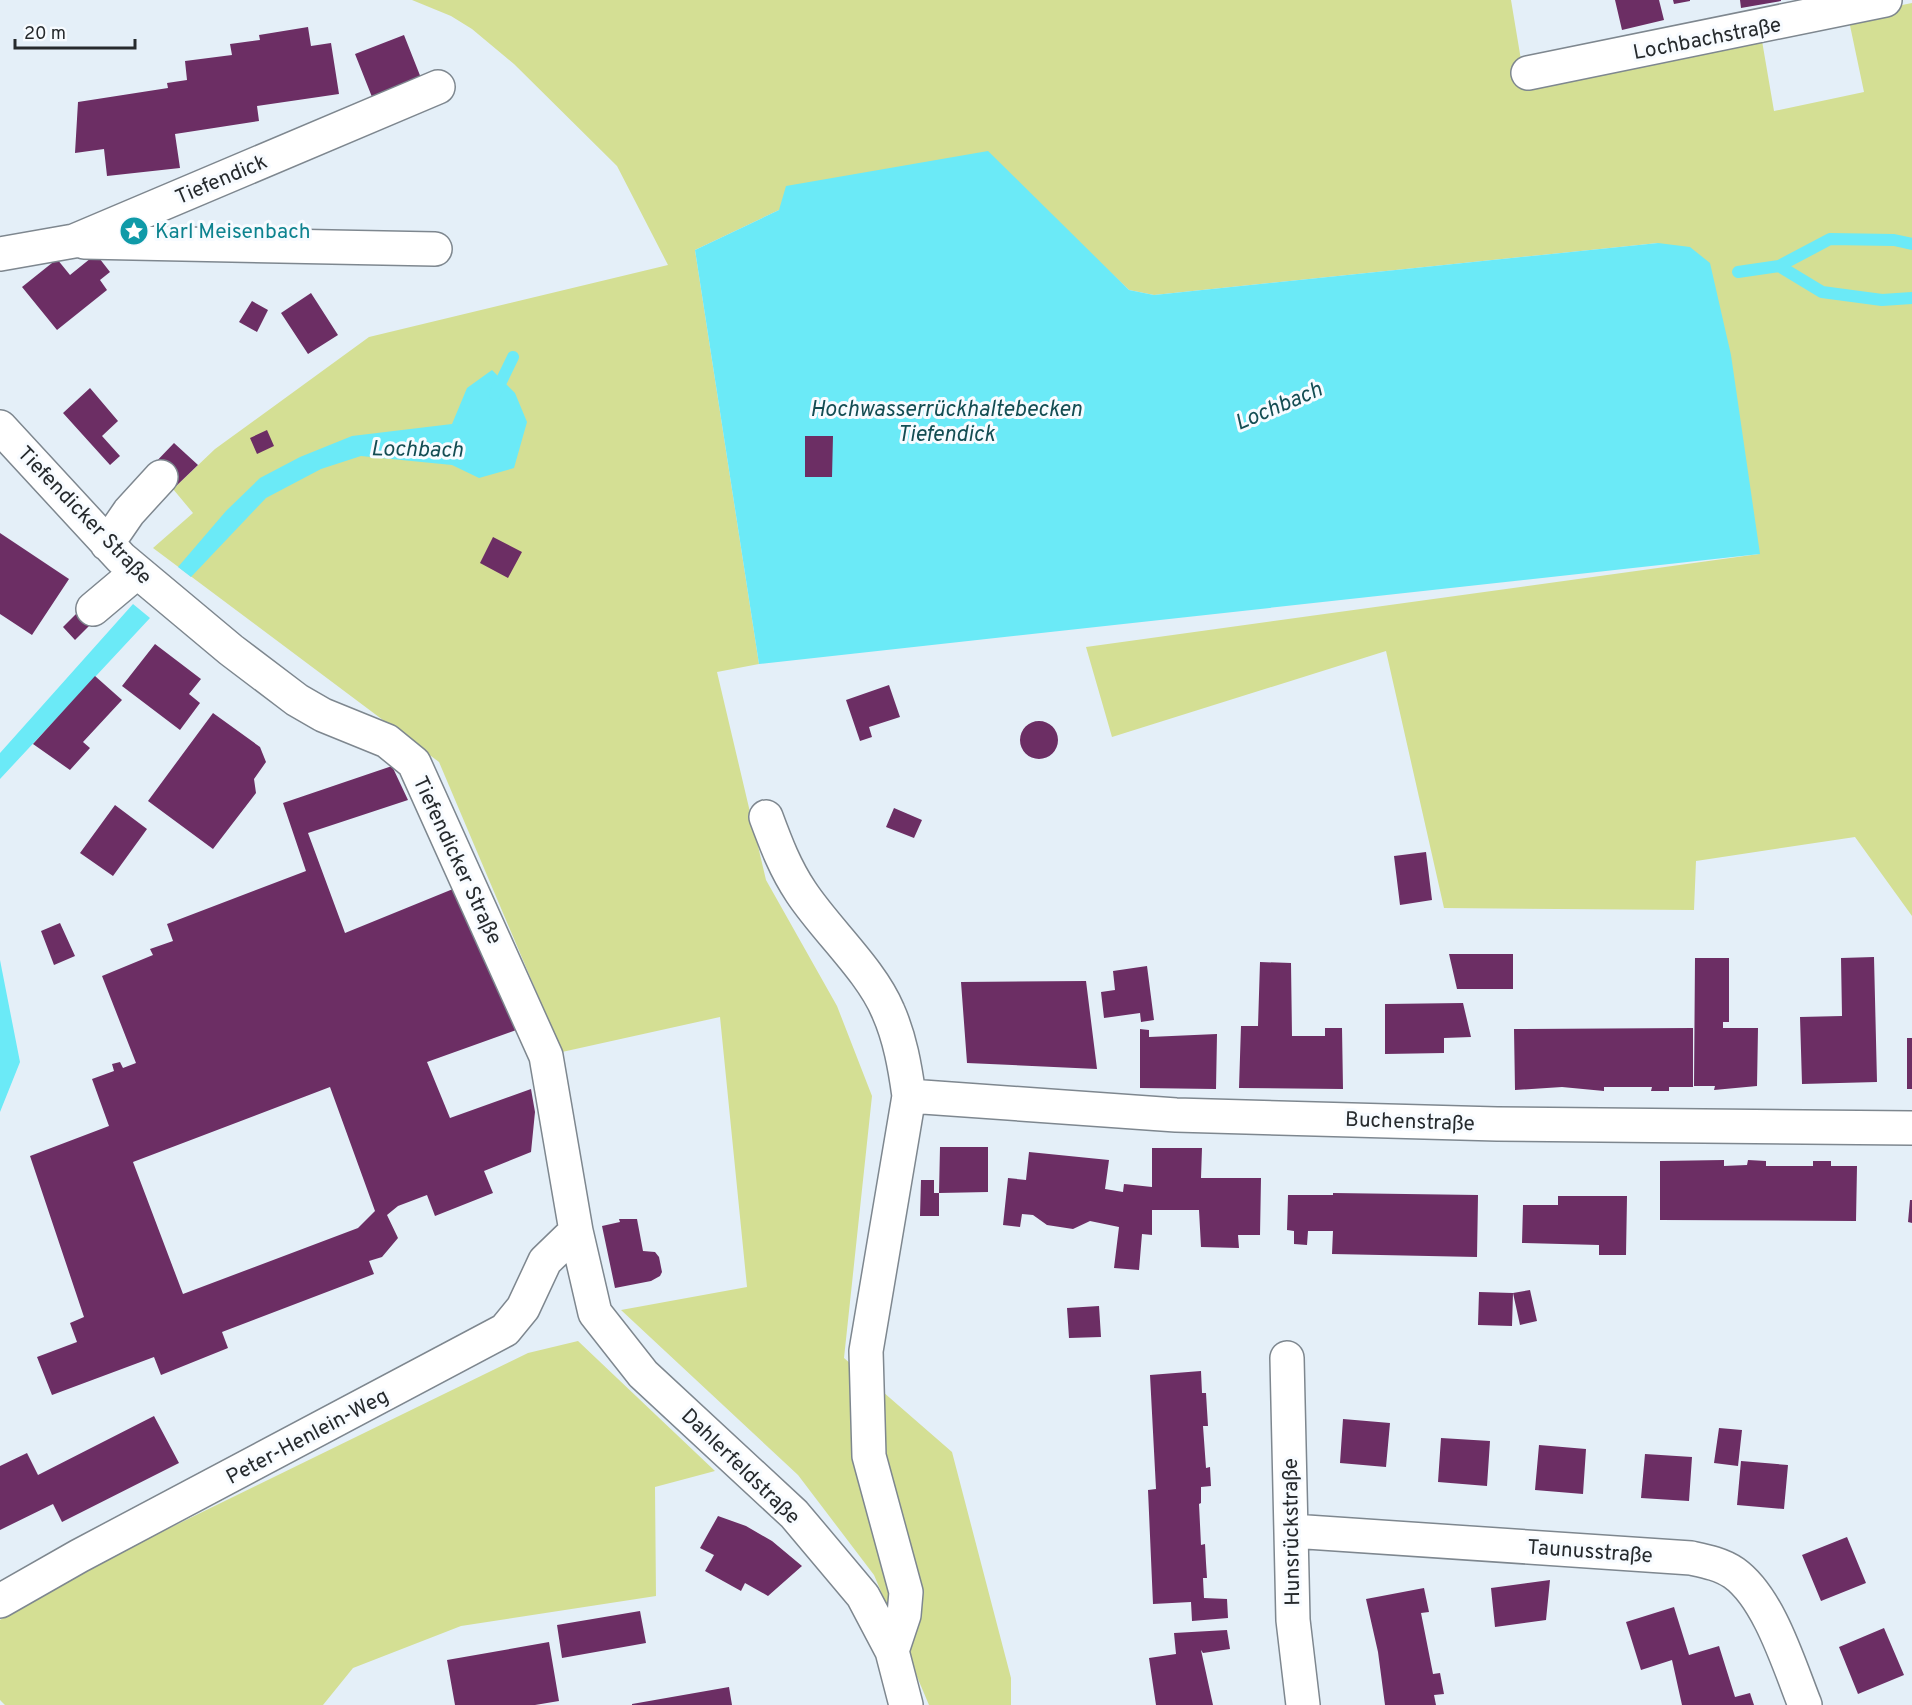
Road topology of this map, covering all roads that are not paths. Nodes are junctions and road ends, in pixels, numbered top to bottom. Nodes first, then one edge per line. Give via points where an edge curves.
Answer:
1 (1885, 0) edge
2 (1528, 73) dead end
3 (438, 87) dead end
4 (74, 241) junction
5 (435, 249) dead end
6 (0, 254) edge
7 (0, 427) edge
8 (161, 477) dead end
9 (107, 544) junction
10 (137, 572) junction
11 (93, 609) dead end
12 (766, 817) dead end
13 (909, 1096) junction
14 (1912, 1128) edge
15 (576, 1231) junction
16 (1287, 1358) dead end
17 (1292, 1531) junction
18 (0, 1601) edge
19 (892, 1651) junction
20 (906, 1705) edge
21 (1303, 1705) edge
22 (1805, 1705) edge

1 - 2 street, Lochbachstraße
3 - 4 street, Tiefendick
4 - 5 street
4 - 6 street, Tiefendick
7 - 9 street, Tiefendicker Straße
8 - 9 street
9 - 10 street, Tiefendicker Straße
10 - 11 street
10 - 15 street, Tiefendicker Straße via 297,700 387,741 414,763 546,1056
12 - 13 street via 783,863 801,894 888,1010 903,1058
13 - 14 street, Buchenstraße via 1176,1115 1497,1124
13 - 19 street via 866,1351 870,1456 906,1592 904,1615
15 - 18 street, Peter-Henlein-Weg via 545,1261 523,1308 506,1330
15 - 19 street, Dahlerfeldstraße via 595,1313 643,1374 794,1514 863,1596
16 - 17 street, Hunsrückstraße
17 - 21 street, Hunsrückstraße via 1293,1620
17 - 22 street, Taunusstraße via 1714,1563 1732,1572 1763,1607
19 - 20 street, Dahlerfeldstraße

